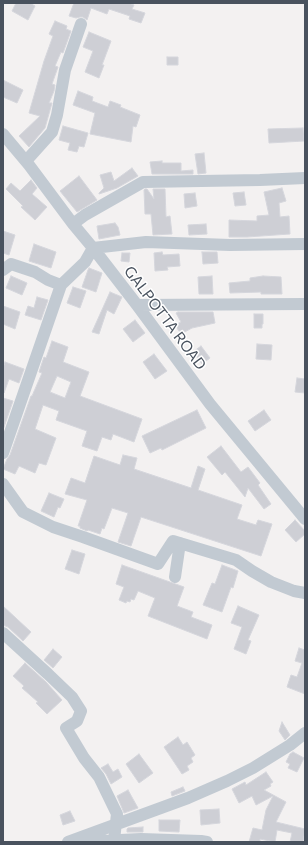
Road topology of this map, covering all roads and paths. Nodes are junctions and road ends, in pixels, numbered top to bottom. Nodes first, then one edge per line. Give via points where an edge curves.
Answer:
1 (81, 24) dead end
2 (3, 134) edge
3 (26, 160) junction
4 (305, 178) edge
5 (73, 224) junction
6 (305, 244) edge
7 (93, 248) junction
8 (3, 270) edge
9 (61, 285) junction
10 (305, 304) edge
11 (137, 305) junction
12 (3, 453) edge
13 (3, 484) edge
14 (305, 519) edge
15 (180, 543) junction
16 (176, 577) dead end
17 (305, 593) edge
18 (3, 633) edge
19 (305, 733) edge
20 (116, 824) junction
21 (114, 840) junction
22 (68, 842) edge
23 (73, 842) edge
24 (207, 842) edge

1 - 3 street via 65,70 52,132
2 - 3 street, GALPOTTA ROAD
3 - 5 street, GALPOTTA ROAD
4 - 5 street via 143,182
5 - 7 street, GALPOTTA ROAD
6 - 7 street via 146,242
7 - 9 street via 85,262
7 - 11 street, GALPOTTA ROAD
8 - 9 street via 11,264
9 - 12 street
10 - 11 street
11 - 14 street, GALPOTTA ROAD via 210,404
13 - 15 street via 23,512 53,527 158,564 173,541
15 - 16 street
15 - 17 street via 236,560 271,582
18 - 20 street via 72,697 81,711 77,721 66,728 99,777 117,814
19 - 20 street via 253,768 227,781
20 - 21 street
20 - 22 street
21 - 23 street
21 - 24 street

